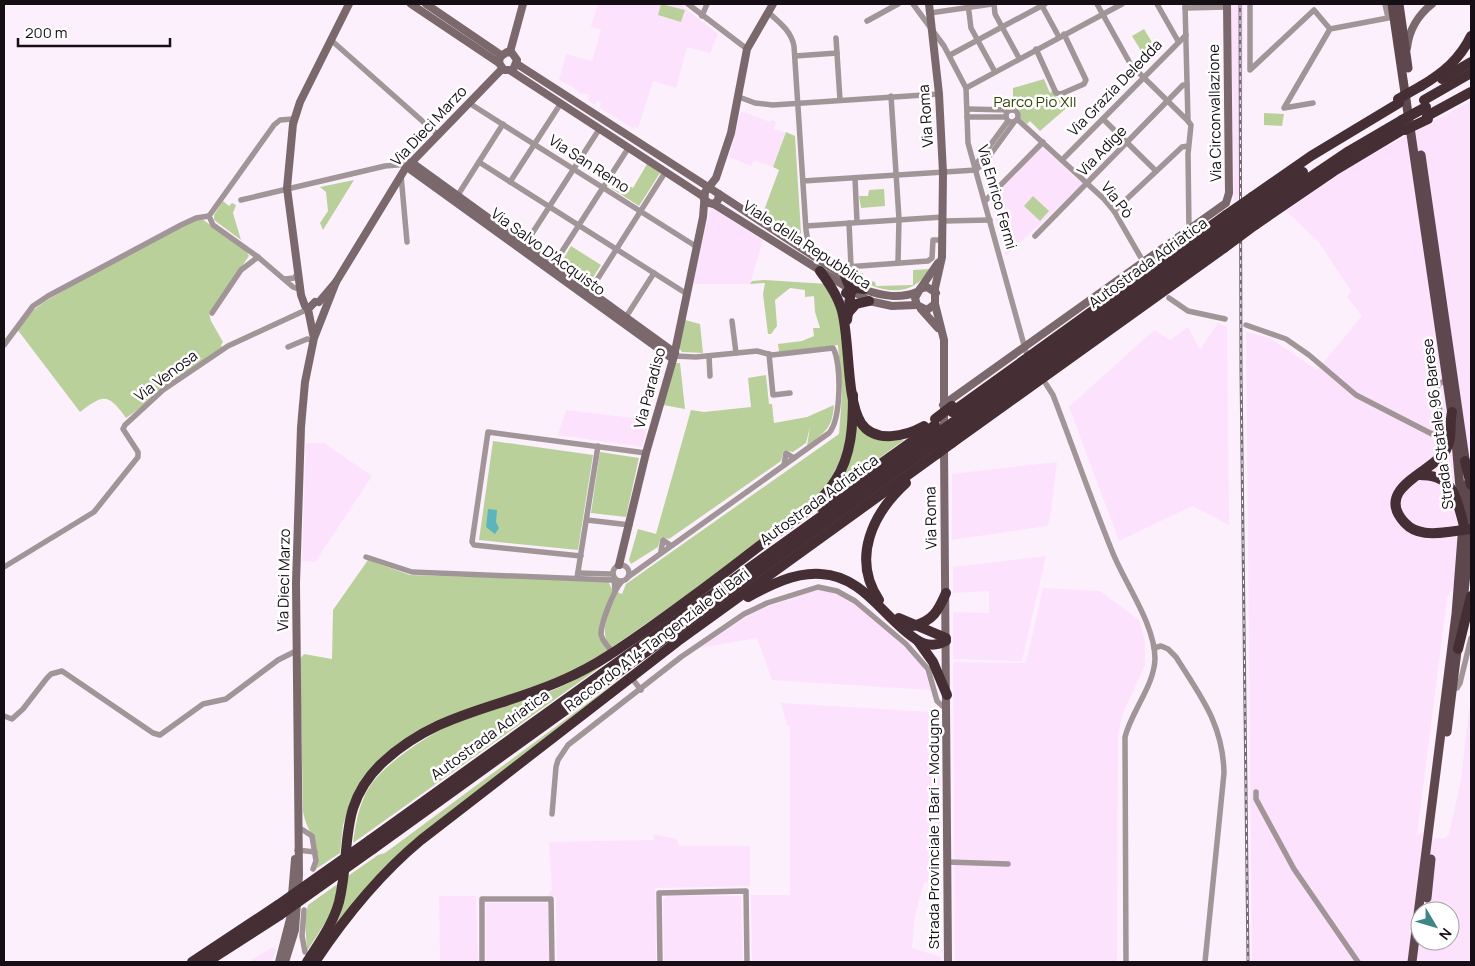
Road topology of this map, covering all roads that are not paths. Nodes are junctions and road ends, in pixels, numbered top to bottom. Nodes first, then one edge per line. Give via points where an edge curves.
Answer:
1 (349, 4) edge
2 (410, 4) edge
3 (426, 4) edge
4 (523, 4) edge
5 (688, 4) edge
6 (707, 4) edge
7 (773, 4) edge
8 (898, 4) edge
9 (913, 4) edge
10 (929, 4) edge
11 (993, 4) edge
12 (1042, 4) edge
13 (1098, 4) edge
14 (1122, 4) edge
15 (1157, 4) edge
16 (1250, 4) edge
17 (1385, 4) edge
18 (1392, 4) edge
19 (1399, 4) edge
20 (1432, 4) edge
21 (968, 5) edge
22 (1227, 5) edge
23 (1185, 6) edge
24 (769, 13) junction
25 (930, 13) junction
26 (1103, 14) junction
27 (702, 16) junction
28 (867, 21) dead end
29 (1002, 27) junction
30 (932, 28) junction
31 (1330, 29) junction
32 (1186, 35) junction
33 (1062, 36) junction
34 (1471, 36) edge
35 (836, 38) dead end
36 (331, 40) junction
37 (978, 40) junction
38 (1178, 41) junction
39 (934, 44) junction
40 (944, 46) junction
41 (747, 49) junction
42 (1036, 49) junction
43 (510, 52) junction
44 (837, 53) junction
45 (1406, 53) junction
46 (501, 55) junction
47 (950, 55) junction
48 (795, 56) junction
49 (1019, 58) junction
50 (1471, 62) edge
51 (500, 66) junction
52 (514, 68) junction
53 (995, 72) junction
54 (1471, 73) edge
55 (1143, 77) junction
56 (1471, 81) edge
57 (1187, 85) junction
58 (966, 88) junction
59 (1471, 92) edge
60 (938, 94) junction
61 (891, 96) junction
62 (1471, 96) edge
63 (739, 97) junction
64 (840, 100) junction
65 (1168, 101) junction
66 (469, 103) junction
67 (561, 103) junction
68 (1314, 103) dead end
69 (1424, 103) junction
70 (798, 104) junction
71 (967, 109) junction
72 (1010, 110) junction
73 (1401, 116) junction
74 (967, 117) junction
75 (293, 119) junction
76 (1007, 119) junction
77 (1103, 119) junction
78 (1016, 120) junction
79 (1188, 121) junction
80 (503, 124) junction
81 (600, 128) junction
82 (437, 134) junction
83 (1043, 142) junction
84 (1128, 143) junction
85 (535, 144) junction
86 (1188, 146) junction
87 (629, 147) junction
88 (1062, 160) junction
89 (479, 162) junction
90 (409, 164) junction
91 (975, 168) junction
92 (573, 169) junction
93 (1156, 171) junction
94 (666, 172) junction
95 (943, 173) junction
96 (401, 175) junction
97 (897, 175) junction
98 (855, 178) junction
99 (803, 181) junction
100 (510, 182) junction
101 (1088, 184) junction
102 (287, 188) junction
103 (603, 188) junction
104 (715, 191) junction
105 (456, 198) junction
106 (240, 200) dead end
107 (708, 201) junction
108 (985, 201) junction
109 (549, 207) junction
110 (1253, 211) junction
111 (641, 212) junction
112 (1114, 212) junction
113 (209, 216) junction
114 (899, 219) junction
115 (943, 219) junction
116 (990, 220) junction
117 (858, 222) junction
118 (849, 223) junction
119 (579, 226) junction
120 (806, 228) junction
121 (1189, 230) junction
122 (1035, 236) dead end
123 (943, 240) junction
124 (407, 242) dead end
125 (793, 243) junction
126 (523, 247) junction
127 (697, 247) junction
128 (616, 249) junction
129 (810, 254) junction
130 (258, 257) junction
131 (942, 257) junction
132 (931, 260) junction
133 (898, 262) junction
134 (1144, 263) junction
135 (852, 266) junction
136 (552, 268) junction
137 (832, 268) junction
138 (820, 271) junction
139 (298, 272) junction
140 (654, 274) junction
141 (845, 276) junction
142 (285, 279) junction
143 (336, 282) junction
144 (301, 287) junction
145 (864, 289) junction
146 (851, 290) junction
147 (918, 290) junction
148 (936, 293) junction
149 (588, 294) junction
150 (687, 294) junction
151 (1169, 298) dead end
152 (869, 301) junction
153 (317, 302) junction
154 (840, 304) junction
155 (935, 304) junction
156 (918, 306) junction
157 (309, 312) junction
158 (323, 312) junction
159 (212, 313) dead end
160 (847, 316) junction
161 (625, 320) junction
162 (1225, 320) dead end
163 (732, 321) dead end
164 (1246, 325) dead end
165 (846, 333) junction
166 (313, 339) junction
167 (944, 340) junction
168 (4, 344) edge
169 (288, 347) dead end
170 (1025, 350) junction
171 (736, 353) junction
172 (769, 354) junction
173 (674, 356) junction
174 (709, 356) junction
175 (710, 376) dead end
176 (1448, 380) junction
177 (1046, 384) dead end
178 (790, 393) dead end
179 (853, 395) junction
180 (1452, 412) junction
181 (950, 416) junction
182 (936, 430) junction
183 (598, 446) junction
184 (646, 453) junction
185 (937, 456) junction
186 (1465, 461) junction
187 (1418, 474) junction
188 (1471, 485) edge
189 (587, 520) junction
190 (630, 525) junction
191 (1467, 525) edge
192 (581, 556) junction
193 (366, 557) dead end
194 (641, 566) junction
195 (4, 567) edge
196 (623, 567) junction
197 (578, 575) junction
198 (614, 575) junction
199 (628, 577) junction
200 (622, 581) junction
201 (716, 582) junction
202 (615, 592) junction
203 (946, 594) junction
204 (1471, 596) edge
205 (913, 626) junction
206 (1471, 638) edge
207 (946, 640) junction
208 (678, 641) junction
209 (917, 641) junction
210 (610, 648) dead end
211 (1154, 648) junction
212 (1458, 649) junction
213 (296, 651) junction
214 (634, 681) dead end
215 (1453, 688) junction
216 (641, 690) junction
217 (946, 695) junction
218 (947, 710) junction
219 (4, 716) edge
220 (1256, 792) dead end
221 (552, 814) dead end
222 (298, 830) junction
223 (297, 850) junction
224 (315, 852) junction
225 (947, 862) junction
226 (1008, 864) dead end
227 (313, 869) dead end
228 (1426, 901) edge
229 (279, 910) junction
230 (304, 910) dead end
231 (306, 957) edge
232 (192, 962) edge
233 (207, 962) edge
234 (278, 962) edge
235 (285, 962) edge
236 (316, 962) edge
237 (482, 962) edge
238 (552, 962) edge
239 (660, 962) edge
240 (747, 962) edge
241 (948, 962) edge
242 (1126, 962) edge
243 (1205, 962) edge
244 (1358, 962) edge
245 (1412, 962) edge

1 - 36 main road
2 - 51 main road
3 - 46 main road
4 - 43 main road
5 - 27 street
6 - 27 street
7 - 24 main road
8 - 28 street
9 - 30 street, Via Enrico Fermi
10 - 25 main road, Via Roma
11 - 21 street
11 - 29 street
12 - 29 street
12 - 33 street
13 - 26 street
14 - 26 street
15 - 38 street
16 - 31 street via 1250,70 1314,10
17 - 31 street via 1388,18
18 - 176 main road, Strada Statale 96 Barese
19 - 45 main road, Strada Statale 96 Barese
20 - 45 main road via 1414,24
21 - 25 street
21 - 37 street via 971,28
22 - 23 street
22 - 121 main road, Via Circonvallazione via 1229,193 1223,206
23 - 32 street
24 - 41 main road
24 - 48 street via 792,36
25 - 30 main road, Via Roma
26 - 33 street
26 - 55 street via 1131,66
27 - 41 street
29 - 37 street
29 - 49 street
30 - 39 main road, Via Roma
30 - 40 street, Via Enrico Fermi
31 - 68 street via 1284,108
32 - 38 street, Via Grazia Deledda
32 - 57 street
33 - 42 street
33 - 42 street via 1086,80 1084,84 1059,95
34 - 69 highway
35 - 44 street
36 - 75 main road
36 - 82 street
37 - 47 street
37 - 53 street
38 - 55 street, Via Grazia Deledda
39 - 40 street
39 - 60 main road, Via Roma
40 - 47 street, Via Enrico Fermi
41 - 63 main road
42 - 49 street
43 - 46 main road
43 - 52 main road via 516,57
44 - 48 street
44 - 64 street
45 - 186 main road, Strada Statale 96 Barese
46 - 51 main road
47 - 58 street, Via Enrico Fermi
48 - 70 street
49 - 53 street
50 - 69 highway, Raccordo A14-Tangenziale di Bari
51 - 52 main road
51 - 66 main road, Via Dieci Marzo
52 - 67 main road, Viale della Repubblica
52 - 104 main road, Viale della Repubblica
53 - 58 street
54 - 69 highway, Autostrada Adriatica
55 - 65 street
55 - 77 street, Via Grazia Deledda
56 - 69 highway, Autostrada Adriatica
57 - 65 street, Via Adige via 1183,85
57 - 79 street
58 - 71 street, Via Enrico Fermi
59 - 69 highway, Raccordo A14-Tangenziale di Bari
60 - 61 street
60 - 95 main road, Via Roma
61 - 64 street
61 - 97 street
62 - 69 highway
63 - 70 street via 755,103
63 - 104 main road
64 - 70 street
65 - 79 street
65 - 84 street, Via Adige
66 - 80 street, Via San Remo
66 - 82 main road, Via Dieci Marzo
67 - 81 main road, Viale della Repubblica
67 - 85 street
69 - 73 highway, Autostrada Adriatica
69 - 73 highway, Raccordo A14-Tangenziale di Bari, bridge
69 - 73 highway, bridge
70 - 99 street
71 - 72 street
71 - 74 street, Via Enrico Fermi
72 - 76 street
72 - 78 street, Via Pò via 1016,112
73 - 110 highway, Autostrada Adriatica via 1339,148
73 - 110 highway, Raccordo A14-Tangenziale di Bari via 1348,133
73 - 110 highway, Raccordo A14-Tangenziale di Bari via 1385,140 1334,171
74 - 76 street
74 - 91 street, Via Enrico Fermi via 968,143
75 - 102 main road
75 - 113 street via 280,120 274,125
76 - 78 street
76 - 91 street
77 - 84 street
77 - 88 street, Via Grazia Deledda
78 - 83 street, Via Pò
78 - 91 street via 985,162
79 - 86 street via 1191,125
80 - 85 street, Via San Remo
80 - 89 street
81 - 87 main road, Viale della Repubblica
81 - 92 street
82 - 90 main road, Via Dieci Marzo
83 - 88 street, Via Pò
83 - 108 street
84 - 93 street
84 - 101 street, Via Adige
85 - 92 street, Via San Remo
85 - 100 street
86 - 93 street via 1182,147
86 - 121 street
87 - 94 main road, Viale della Repubblica
87 - 103 street
88 - 101 street, Via Pò
89 - 100 street
89 - 105 street
90 - 96 main road, Via Dieci Marzo
90 - 102 street via 385,166
90 - 105 main road, Via Salvo D'Acquisto
91 - 95 street
91 - 108 street, Via Enrico Fermi
92 - 103 street, Via San Remo
92 - 109 street
93 - 112 street
94 - 107 main road, Viale della Repubblica
94 - 111 street
95 - 97 street
95 - 115 main road, Via Roma
96 - 124 street
96 - 143 main road, Via Dieci Marzo
97 - 98 street
97 - 114 street
98 - 99 street
98 - 117 street
99 - 120 street
100 - 109 street
101 - 112 street, Via Pò
101 - 122 street, Via Adige
102 - 106 street
102 - 139 main road
103 - 111 street, Via San Remo
103 - 119 street
104 - 107 main road
104 - 107 main road via 718,200
104 - 125 main road, Viale della Repubblica
105 - 126 main road, Via Salvo D'Acquisto
107 - 127 main road, Via Paradiso
107 - 138 main road, Viale della Repubblica
108 - 116 street, Via Enrico Fermi
109 - 119 street
109 - 126 street
110 - 181 highway, Autostrada Adriatica, bridge
110 - 181 highway, Raccordo A14-Tangenziale di Bari, bridge via 1226,215
110 - 185 highway, Raccordo A14-Tangenziale di Bari, bridge via 1224,248
111 - 127 street, Via San Remo
111 - 128 street
112 - 134 street, Via Pò
113 - 130 street via 213,225
113 - 168 street via 181,225 48,296 33,306
114 - 115 street
114 - 117 street
114 - 133 street
115 - 116 street
115 - 123 main road, Via Roma
116 - 170 street, Via Enrico Fermi
117 - 118 street
118 - 120 street
118 - 135 street
119 - 128 street
119 - 136 street
120 - 125 street via 801,241
120 - 129 street
121 - 134 main road, Via Circonvallazione
123 - 131 main road, Via Roma
123 - 132 street via 933,240
125 - 129 main road, Viale della Repubblica
126 - 136 main road, Via Salvo D'Acquisto
127 - 150 main road, Via Paradiso
128 - 140 street
128 - 149 street
129 - 137 main road, Viale della Repubblica
130 - 142 street
130 - 159 street via 241,270
131 - 132 street
131 - 147 main road
131 - 148 main road, Via Roma
132 - 133 street
133 - 135 street
134 - 170 main road, Via Circonvallazione
135 - 137 street
136 - 149 main road, Via Salvo D'Acquisto
137 - 141 main road, Viale della Repubblica
138 - 146 main road, Viale della Repubblica
138 - 154 highway
139 - 142 street via 294,278
139 - 144 main road
140 - 150 street
140 - 161 street
141 - 145 main road, Viale della Repubblica
141 - 146 highway
142 - 144 street via 293,287
143 - 153 main road, Via Dieci Marzo
143 - 158 main road, Via Dieci Marzo
144 - 153 main road via 309,300
144 - 157 main road via 302,302
145 - 146 highway
145 - 147 main road, Viale della Repubblica via 894,296 907,296
146 - 152 main road, Viale della Repubblica
146 - 154 highway
146 - 160 highway
147 - 148 main road via 927,287
147 - 156 main road via 915,298
148 - 155 main road
149 - 161 main road, Via Salvo D'Acquisto
150 - 173 main road, Via Paradiso
151 - 162 street via 1188,310
152 - 156 main road, Viale della Repubblica via 892,306
152 - 160 highway via 856,304
153 - 157 main road, Via Dieci Marzo
153 - 158 main road via 323,305
154 - 165 highway
155 - 156 main road via 926,310
155 - 167 main road, Via Roma
156 - 167 main road via 933,321
157 - 158 main road via 317,317
157 - 166 main road
157 - 195 street, Via Venosa via 228,346 157,395 125,425 124,433 138,452 138,457 94,512
158 - 166 main road, Via Dieci Marzo
160 - 165 highway
161 - 173 main road, Via Salvo D'Acquisto
163 - 171 street
164 - 176 street via 1291,342 1356,395 1432,434 1438,431 1441,423 1437,387
165 - 179 highway
166 - 169 street
166 - 213 main road, Via Dieci Marzo via 301,427
167 - 181 main road, Via Roma
170 - 181 main road, Via Circonvallazione
171 - 172 street via 757,351
171 - 174 street
172 - 178 street via 773,395
172 - 194 street via 835,350 839,386 835,424 829,433
173 - 174 street
173 - 184 main road, Via Paradiso
174 - 175 street
176 - 180 main road, Strada Statale 96 Barese
177 - 211 street via 1112,552 1145,620
179 - 182 highway via 860,422 875,434 903,435 922,428
179 - 201 highway via 849,451 828,492
180 - 187 highway via 1446,450 1434,465
180 - 191 main road, Strada Statale 96 Barese
181 - 182 highway, Raccordo A14-Tangenziale di Bari
181 - 182 highway, Autostrada Adriatica, bridge
181 - 203 main road, Via Roma
182 - 201 highway, Raccordo A14-Tangenziale di Bari
182 - 229 highway, Autostrada Adriatica, bridge
183 - 184 street
183 - 189 street
183 - 192 street via 488,432 478,494 474,545
184 - 190 main road, Via Paradiso
185 - 205 highway via 884,505 871,530 868,548 870,576 876,596 888,610
185 - 208 highway, Raccordo A14-Tangenziale di Bari
186 - 188 highway
186 - 212 main road, Strada Statale 96 Barese via 1469,545
187 - 191 highway via 1436,476 1446,482
187 - 191 highway, bridge via 1400,490 1397,501 1400,517 1406,525 1432,534
189 - 190 street
189 - 192 street
190 - 196 main road, Via Paradiso
191 - 245 main road, Strada Statale 96 Barese
192 - 197 street
193 - 197 street via 412,572 539,578
194 - 196 street
194 - 199 street
196 - 198 street
196 - 199 street
197 - 198 street via 612,580
198 - 200 street
198 - 202 street
199 - 200 street
200 - 202 street
201 - 231 highway via 583,671 542,689 453,718 384,761 362,786 352,806 339,900 322,939
202 - 210 street via 601,634
203 - 205 highway via 928,622
203 - 207 main road, Via Roma
204 - 212 highway
205 - 207 highway
206 - 215 street via 1460,684
207 - 209 highway via 934,645
207 - 217 main road, Via Roma
208 - 209 highway via 760,590 811,574 829,574 856,586
208 - 236 highway, Raccordo A14-Tangenziale di Bari via 407,852 355,907
209 - 217 highway via 933,662
211 - 242 street via 1155,662 1150,679 1129,721 1125,737
211 - 243 street via 1161,646 1176,657 1214,720 1221,740 1224,773
212 - 215 main road, Strada Statale 96 Barese
213 - 219 street via 278,660 226,700 203,704 160,735 62,671 51,674 12,719
213 - 222 main road, Via Dieci Marzo
214 - 216 street
215 - 228 main road, Strada Statale 96 Barese
216 - 218 street via 681,657 744,614 791,594 822,587 855,601 914,652 931,676 937,701
216 - 221 street via 563,752 556,767
217 - 218 main road, Strada Provinciale 1 Bari - Modugno
218 - 225 main road, Strada Provinciale 1 Bari - Modugno
220 - 244 street via 1256,799 1294,869
222 - 223 main road, Via Dieci Marzo
222 - 224 street via 312,836
223 - 224 street
223 - 234 main road via 290,919
223 - 235 main road via 296,922
224 - 227 street
225 - 226 street
225 - 241 main road, Strada Provinciale 1 Bari - Modugno
229 - 232 highway, Autostrada Adriatica
229 - 233 highway, Autostrada Adriatica
230 - 231 street via 302,936
237 - 238 street via 482,899 551,899
239 - 240 street via 659,893 746,891

